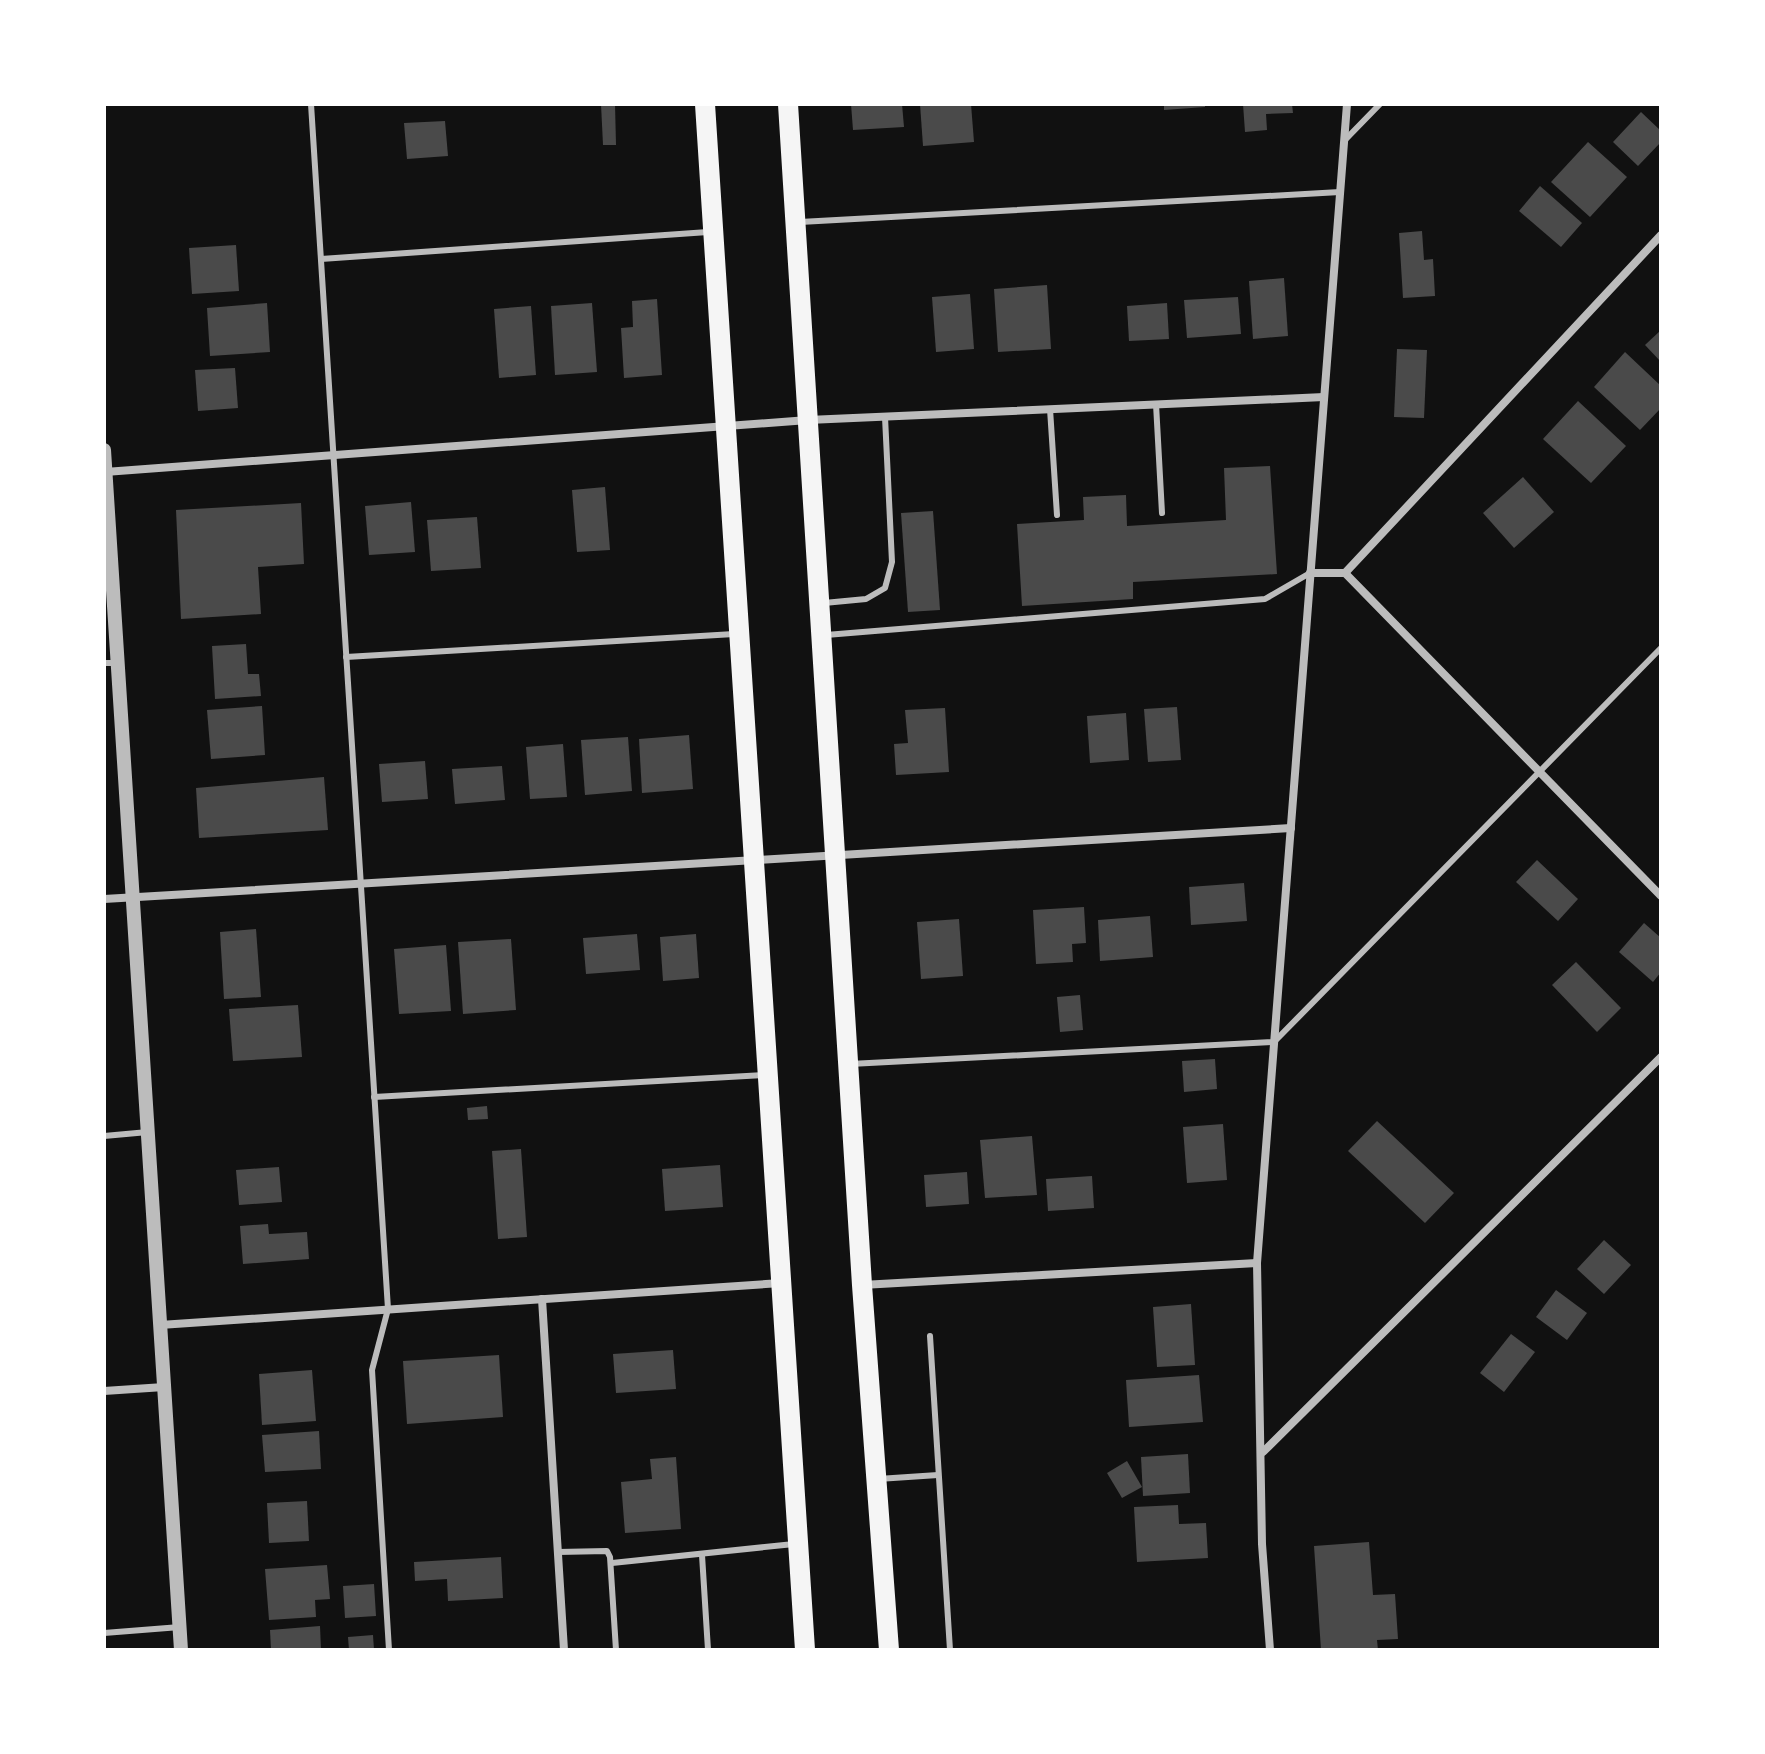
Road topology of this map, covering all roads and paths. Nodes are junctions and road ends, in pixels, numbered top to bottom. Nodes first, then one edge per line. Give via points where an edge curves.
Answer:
1 (311, 104) edge
2 (705, 104) edge
3 (788, 104) edge
4 (1347, 104) edge
5 (1380, 104) edge
6 (1344, 141) junction
7 (1340, 192) junction
8 (795, 222) junction
9 (713, 231) junction
10 (1661, 235) edge
11 (321, 259) junction
12 (1324, 397) junction
13 (1156, 404) junction
14 (1050, 409) junction
15 (885, 417) junction
16 (808, 420) junction
17 (725, 427) junction
18 (104, 450) edge
19 (333, 455) junction
20 (105, 472) edge
21 (1162, 513) dead end
22 (1057, 515) dead end
23 (1310, 573) junction
24 (1345, 573) junction
25 (820, 603) junction
26 (739, 634) junction
27 (822, 635) junction
28 (1661, 648) edge
29 (346, 657) junction
30 (111, 663) edge
31 (1539, 771) junction
32 (1291, 828) junction
33 (836, 855) junction
34 (754, 861) junction
35 (361, 884) junction
36 (1661, 896) edge
37 (133, 898) junction
38 (104, 899) edge
39 (1274, 1042) junction
40 (1661, 1057) edge
41 (849, 1064) junction
42 (767, 1075) junction
43 (374, 1097) junction
44 (148, 1132) junction
45 (104, 1136) edge
46 (1257, 1263) junction
47 (781, 1283) junction
48 (862, 1285) junction
49 (542, 1299) junction
50 (388, 1309) junction
51 (160, 1325) junction
52 (930, 1336) dead end
53 (164, 1387) junction
54 (104, 1391) edge
55 (1263, 1452) junction
56 (938, 1475) junction
57 (877, 1479) junction
58 (798, 1543) junction
59 (558, 1552) junction
60 (702, 1555) junction
61 (612, 1563) junction
62 (180, 1627) junction
63 (104, 1633) edge
64 (181, 1650) edge
65 (389, 1650) edge
66 (564, 1650) edge
67 (616, 1650) edge
68 (708, 1650) edge
69 (805, 1650) edge
70 (889, 1650) edge
71 (950, 1650) edge
72 (1270, 1650) edge

1 - 11 lane
2 - 9 main road
3 - 8 main road
4 - 6 street
5 - 6 lane
6 - 7 street
7 - 8 lane
7 - 12 street
8 - 16 main road
9 - 11 lane
9 - 17 main road
10 - 24 street
11 - 19 lane
12 - 13 street
12 - 23 street
13 - 14 street
13 - 21 lane
14 - 15 street
14 - 22 lane
15 - 16 street
15 - 25 lane via 892,562 885,588 866,599
16 - 17 street
16 - 25 main road
17 - 19 street
17 - 26 main road
18 - 20 street
19 - 20 street
19 - 29 lane
20 - 30 street
23 - 24 street
23 - 27 lane via 1265,599
23 - 32 street
24 - 31 street
25 - 27 main road
26 - 29 lane
26 - 34 main road
27 - 33 main road
28 - 31 lane
29 - 35 lane
30 - 37 street
31 - 36 street
31 - 39 lane
32 - 33 street
32 - 39 street
33 - 34 street
33 - 41 main road
34 - 35 street
34 - 42 main road
35 - 37 street
35 - 43 lane
37 - 38 street
37 - 44 street
39 - 41 lane
39 - 46 street
40 - 55 street
41 - 48 main road
42 - 43 lane
42 - 47 main road
43 - 50 lane
44 - 45 lane
44 - 51 street
46 - 48 street
46 - 55 street
47 - 49 street
47 - 58 main road
48 - 57 main road
49 - 50 street
49 - 59 street
50 - 51 street
50 - 65 lane via 372,1370
51 - 53 street
52 - 56 lane
53 - 54 street
53 - 62 street
55 - 72 street via 1262,1544
56 - 57 lane
56 - 71 lane
57 - 70 main road
58 - 60 lane
58 - 69 main road
59 - 61 lane via 607,1551
59 - 66 street
60 - 61 lane
60 - 68 lane
61 - 67 lane
62 - 63 lane
62 - 64 street

